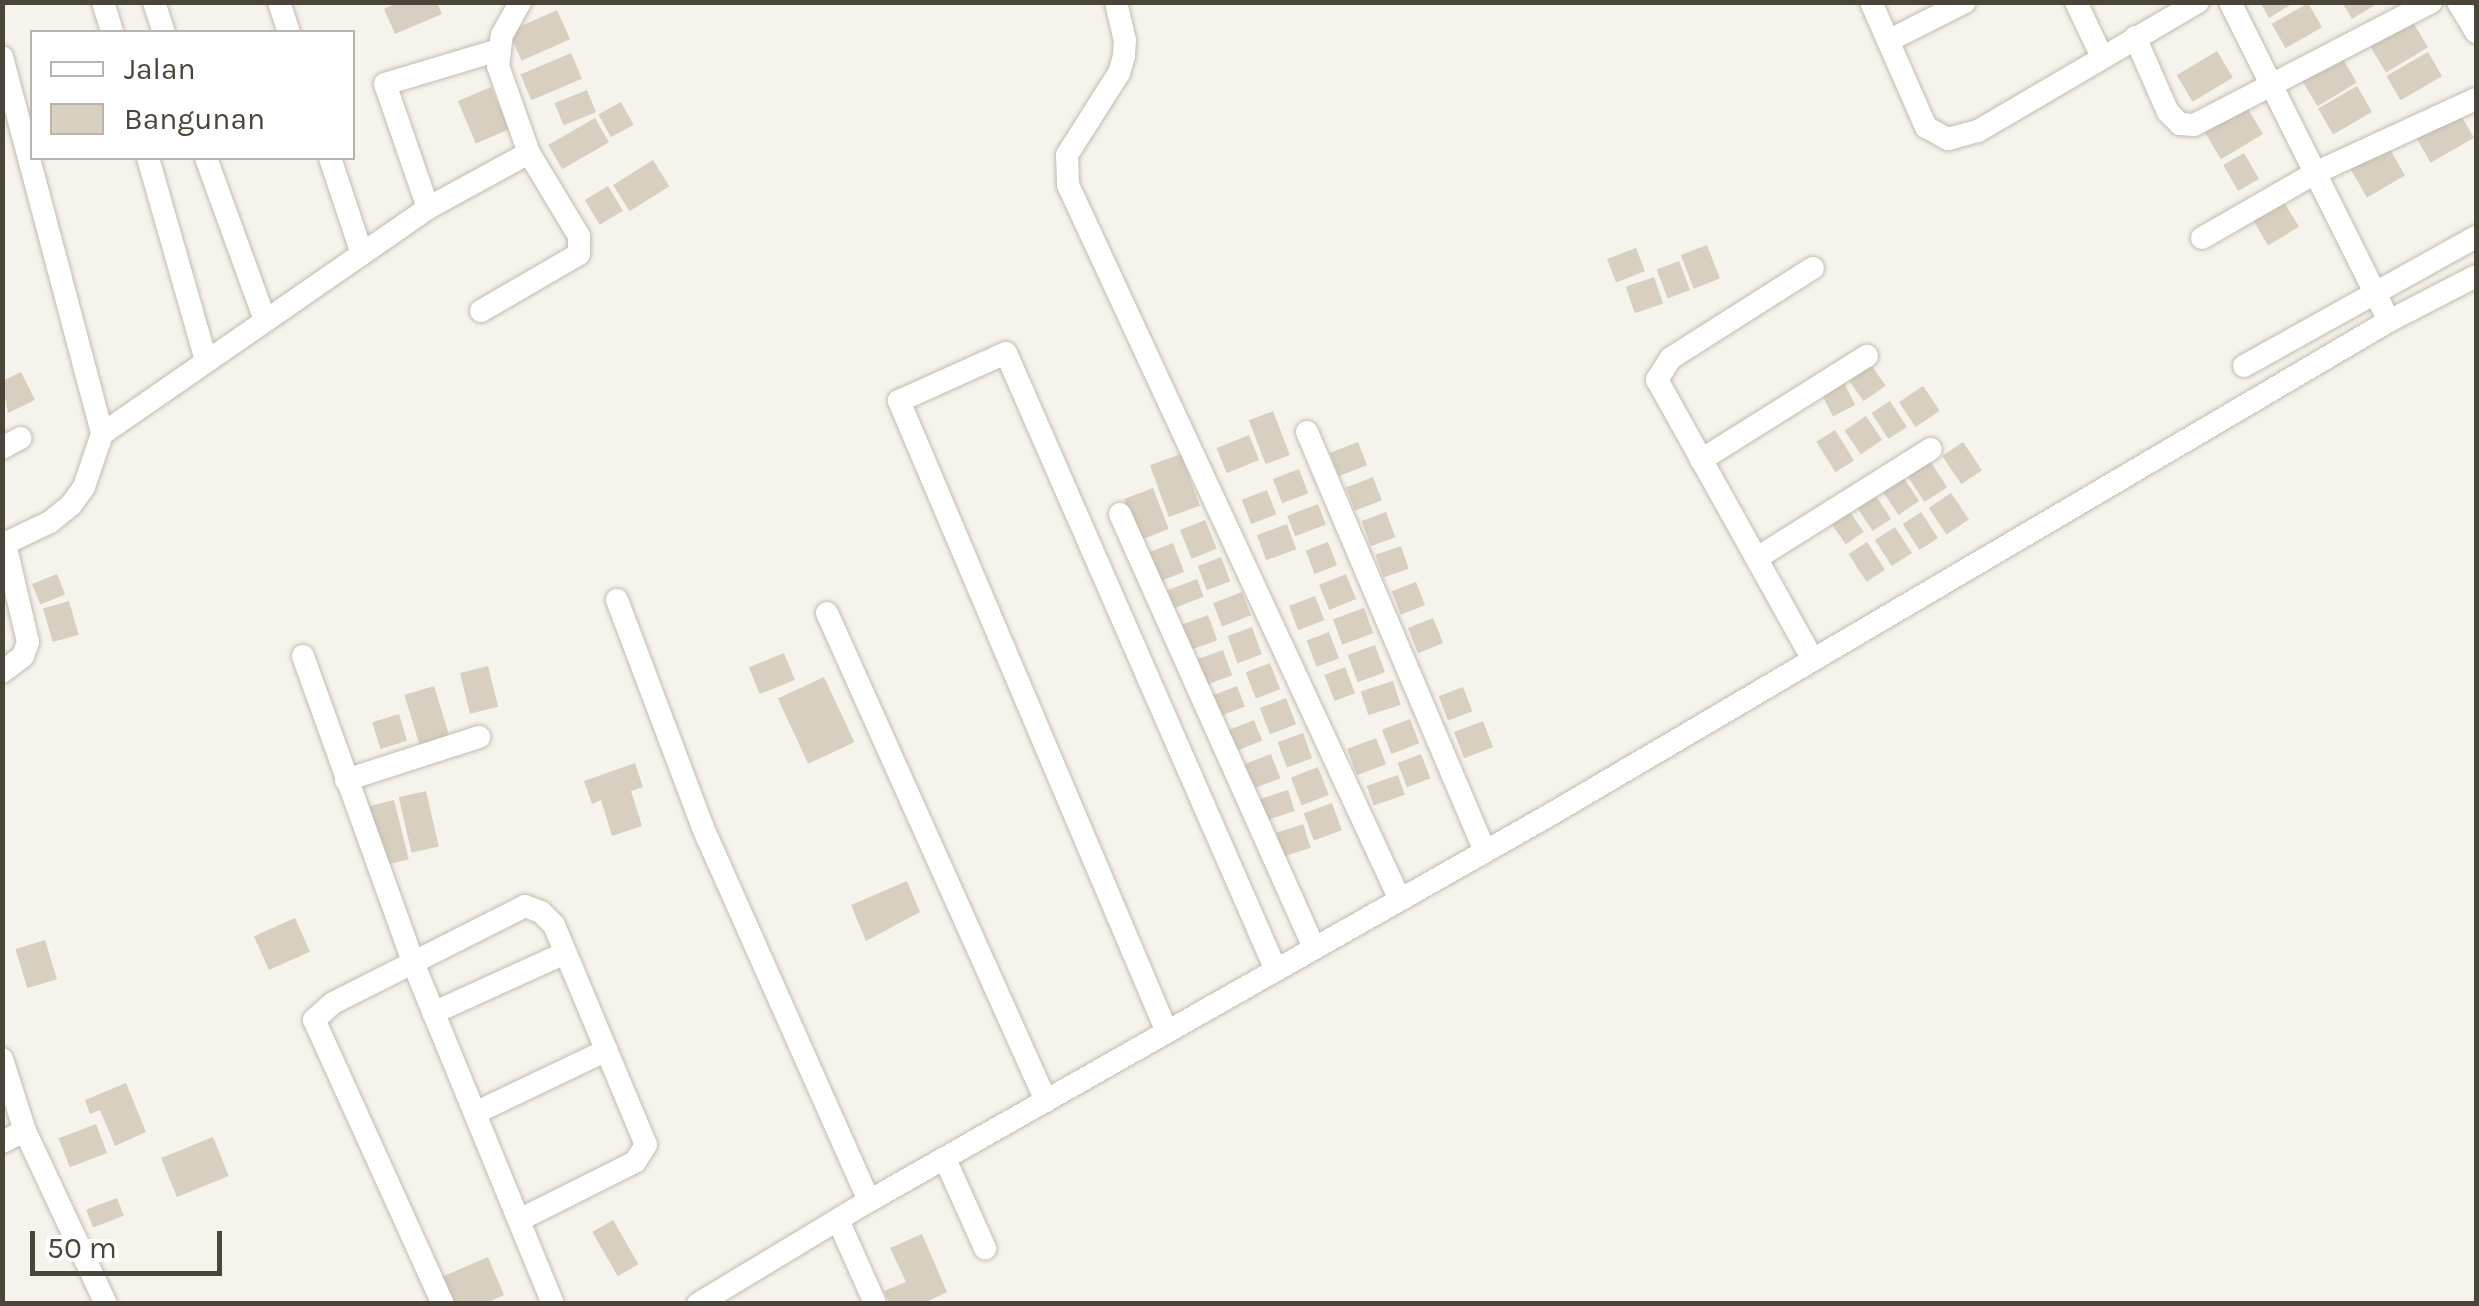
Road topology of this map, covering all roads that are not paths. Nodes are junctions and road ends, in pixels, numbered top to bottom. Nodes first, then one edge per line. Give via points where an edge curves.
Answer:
1 (103, 2) edge
2 (154, 2) edge
3 (279, 2) edge
4 (520, 2) edge
5 (1116, 2) edge
6 (1871, 2) edge
7 (1966, 2) edge
8 (2076, 2) edge
9 (2198, 2) edge
10 (2230, 2) edge
11 (2431, 2) edge
12 (2458, 2) edge
13 (111, 30) edge
14 (163, 30) edge
15 (288, 30) edge
16 (2476, 32) edge
17 (2135, 37) junction
18 (1888, 41) junction
19 (498, 50) junction
20 (2101, 55) junction
21 (2, 57) edge
22 (2271, 86) junction
23 (2476, 99) edge
24 (529, 154) junction
25 (149, 160) edge
26 (207, 160) edge
27 (331, 160) edge
28 (2316, 173) junction
29 (428, 208) junction
30 (2476, 237) edge
31 (2202, 238) dead end
32 (362, 254) junction
33 (1814, 268) dead end
34 (2476, 276) edge
35 (2374, 291) junction
36 (481, 311) dead end
37 (265, 320) junction
38 (2389, 321) junction
39 (1868, 356) dead end
40 (206, 360) junction
41 (2244, 366) dead end
42 (1307, 432) dead end
43 (102, 434) junction
44 (1931, 449) dead end
45 (1701, 460) junction
46 (1120, 514) dead end
47 (4, 544) edge
48 (1757, 558) junction
49 (617, 600) dead end
50 (827, 614) dead end
51 (304, 656) dead end
52 (1812, 660) junction
53 (2, 672) edge
54 (480, 737) dead end
55 (346, 780) junction
56 (1486, 852) junction
57 (1400, 900) junction
58 (1314, 948) junction
59 (566, 953) junction
60 (414, 965) junction
61 (1276, 970) junction
62 (434, 1013) junction
63 (1167, 1032) junction
64 (606, 1050) junction
65 (2, 1059) edge
66 (1046, 1101) junction
67 (475, 1112) junction
68 (25, 1130) junction
69 (2, 1142) edge
70 (948, 1166) junction
71 (869, 1201) junction
72 (519, 1220) junction
73 (843, 1228) junction
74 (984, 1248) dead end
75 (871, 1292) edge
76 (106, 1304) edge
77 (444, 1304) edge
78 (553, 1304) edge
79 (698, 1304) edge

1 - 13 street
2 - 14 street
3 - 15 street
4 - 19 street
5 - 57 street via 1124,56 1067,155 1068,186
6 - 18 street
7 - 18 street
8 - 20 street
9 - 17 street
10 - 22 street
11 - 22 street
12 - 16 street
17 - 20 street
17 - 22 street via 2168,112 2180,124 2203,122
18 - 20 street via 1926,127 1948,140 1978,131
19 - 24 street via 507,102
19 - 29 street via 385,84
21 - 43 street
22 - 28 street
23 - 28 street
24 - 29 street
24 - 36 street via 578,236 579,254
25 - 40 street
26 - 37 street
27 - 32 street
28 - 31 street
28 - 35 street
29 - 32 street
30 - 35 street
32 - 37 street
33 - 45 street via 1671,358 1658,373
34 - 38 street
35 - 38 street
35 - 41 street
37 - 40 street
38 - 52 street
39 - 45 street
40 - 43 street
42 - 56 street
43 - 47 street via 71,505
44 - 48 street
45 - 48 street
46 - 58 street
47 - 53 street via 28,642 23,656
48 - 52 street
49 - 71 street via 703,828
50 - 66 street
51 - 55 street
52 - 56 street
54 - 55 street
55 - 60 street
56 - 57 street
57 - 58 street
58 - 61 street
59 - 60 street via 554,925 525,906
59 - 62 street
59 - 64 street
60 - 62 street
60 - 77 street via 322,1010 314,1028
61 - 63 street
61 - 63 street via 1006,353 899,402
62 - 67 street
63 - 66 street
64 - 67 street
64 - 72 street via 646,1144 635,1162
65 - 68 street
66 - 70 street
67 - 72 street
68 - 69 street
68 - 76 street
70 - 71 street
70 - 74 street
71 - 73 street
72 - 78 street
73 - 75 street
73 - 79 street

